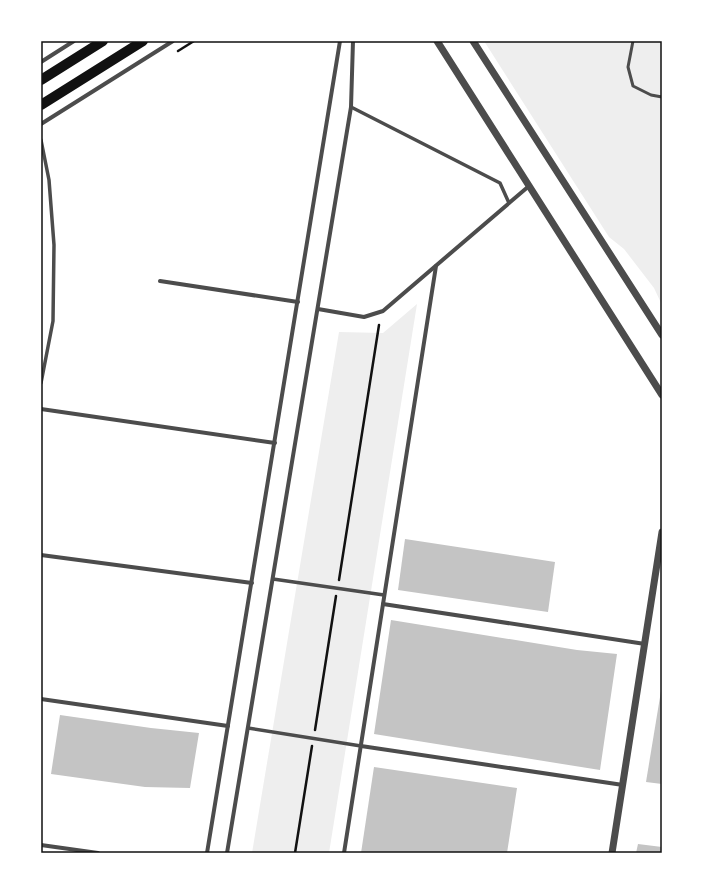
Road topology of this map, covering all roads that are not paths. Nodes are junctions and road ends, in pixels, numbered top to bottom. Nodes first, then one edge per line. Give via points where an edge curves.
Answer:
1 (74, 41) edge
2 (103, 41) edge
3 (143, 41) edge
4 (173, 41) edge
5 (340, 41) edge
6 (353, 41) edge
7 (437, 41) edge
8 (474, 41) edge
9 (633, 41) edge
10 (41, 62) edge
11 (41, 80) edge
12 (662, 97) edge
13 (41, 105) edge
14 (351, 107) junction
15 (41, 124) edge
16 (41, 140) edge
17 (529, 186) junction
18 (509, 203) junction
19 (436, 266) junction
20 (160, 281) dead end
21 (298, 302) junction
22 (318, 309) junction
23 (662, 335) edge
24 (41, 382) edge
25 (662, 395) edge
26 (41, 409) edge
27 (275, 443) junction
28 (662, 532) edge
29 (41, 555) edge
30 (273, 580) junction
31 (252, 583) junction
32 (384, 594) junction
33 (383, 604) junction
34 (645, 644) junction
35 (41, 699) edge
36 (228, 726) junction
37 (248, 728) junction
38 (361, 746) junction
39 (622, 785) junction
40 (41, 845) edge
41 (98, 853) edge
42 (207, 853) edge
43 (227, 853) edge
44 (344, 853) edge
45 (612, 853) edge

1 - 10 street
2 - 11 main road
3 - 13 main road
4 - 15 street
5 - 21 street
6 - 14 street
7 - 17 street
8 - 23 street
9 - 12 lane via 628,67 633,86 651,95
14 - 18 street via 500,183
14 - 22 street
16 - 24 street via 49,180 54,245 52,321
17 - 18 street
17 - 25 street
18 - 19 street
19 - 22 street via 383,311 364,317
19 - 32 street
20 - 21 street
21 - 27 street
22 - 30 street
26 - 27 street
27 - 31 street
28 - 34 street
29 - 31 street
30 - 32 street
30 - 37 street
31 - 36 street
32 - 33 street
33 - 34 street
33 - 38 street
34 - 39 street
35 - 36 street
36 - 42 street
37 - 38 street
37 - 43 street
38 - 39 street
38 - 44 street
39 - 45 street
40 - 41 street

